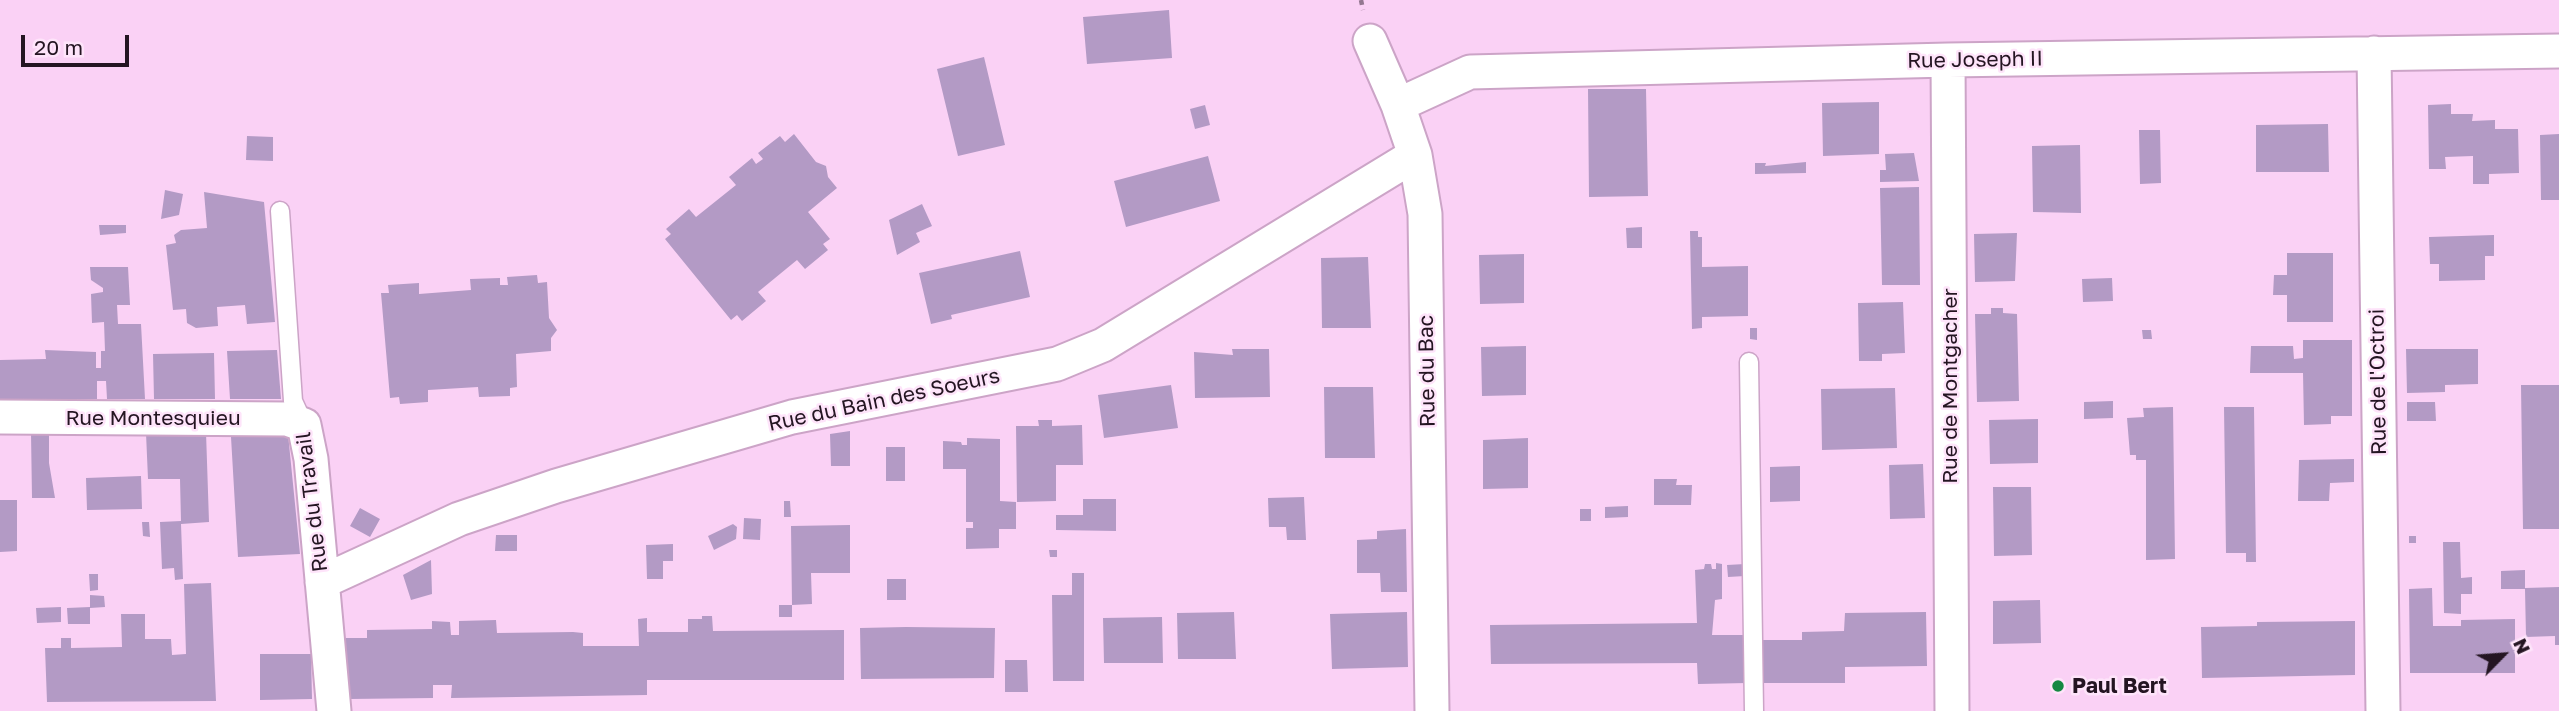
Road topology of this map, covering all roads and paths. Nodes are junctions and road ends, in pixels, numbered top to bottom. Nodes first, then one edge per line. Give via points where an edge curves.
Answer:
1 (1370, 41) dead end
2 (2559, 51) edge
3 (2374, 52) junction
4 (1948, 60) junction
5 (1398, 105) junction
6 (1415, 155) junction
7 (279, 211) dead end
8 (1749, 362) dead end
9 (0, 417) edge
10 (304, 425) junction
11 (322, 582) junction
12 (334, 711) edge
13 (1432, 711) edge
14 (1754, 711) edge
15 (1952, 711) edge
16 (2383, 711) edge

1 - 5 street, Rue du Bac
2 - 3 street, Rue Joseph II
3 - 4 street, Rue Joseph II
3 - 16 street, Rue de l'Octroi
4 - 5 street, Rue Joseph II via 1470,72
4 - 15 street, Rue de Montgacher
5 - 6 street, Rue du Bac
6 - 11 street, Rue du Bain des Soeurs via 1103,345 1057,365 792,417 556,486 459,519
6 - 13 street, Rue du Bac via 1425,214
7 - 10 lane, Rue du Travail via 293,401
8 - 14 lane
9 - 10 street, Rue Montesquieu via 286,419
10 - 11 street, Rue du Travail
11 - 12 street, Rue du Travail

